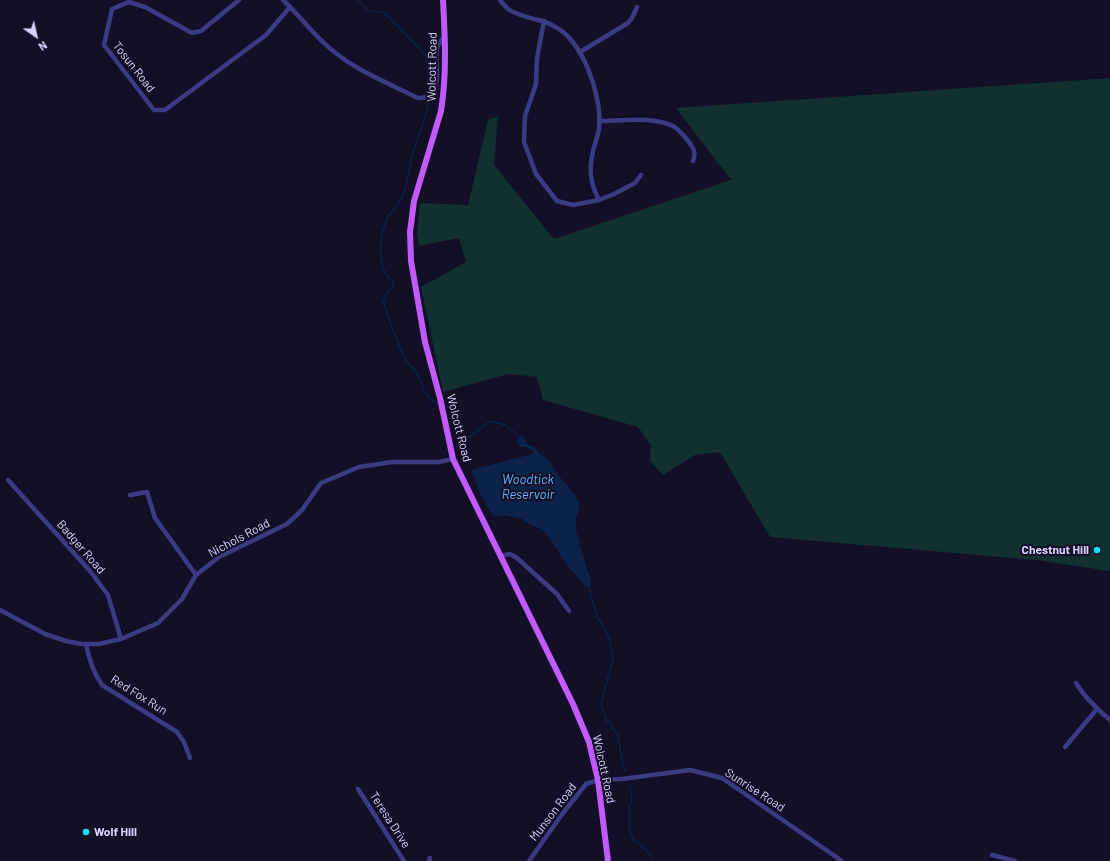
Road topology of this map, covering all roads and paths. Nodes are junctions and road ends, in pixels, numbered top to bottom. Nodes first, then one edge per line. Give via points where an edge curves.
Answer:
1 (239, 0) edge
2 (283, 0) edge
3 (443, 0) edge
4 (500, 0) edge
5 (290, 6) junction
6 (637, 7) dead end
7 (544, 21) junction
8 (444, 36) junction
9 (580, 52) junction
10 (598, 121) junction
11 (693, 161) dead end
12 (641, 175) dead end
13 (599, 200) junction
14 (453, 459) junction
15 (8, 480) dead end
16 (130, 495) dead end
17 (500, 556) junction
18 (196, 575) junction
19 (0, 610) edge
20 (569, 611) dead end
21 (121, 639) junction
22 (86, 644) junction
23 (1076, 683) dead end
24 (1097, 709) junction
25 (1110, 720) edge
26 (1064, 747) dead end
27 (190, 758) dead end
28 (598, 780) junction
29 (358, 789) dead end
30 (992, 855) dead end
31 (404, 861) edge
32 (529, 861) edge
33 (608, 861) edge
34 (842, 861) edge
35 (1015, 861) edge

1 - 5 street, Tosun Road via 201,30 192,33 145,7 129,2 112,10 104,45 154,110 165,110 266,35
2 - 5 street
3 - 8 main road, Wolcott Road
4 - 7 street via 514,12
5 - 8 street via 323,43 350,63 420,98 432,94 435,88 436,48
6 - 9 street via 628,23
7 - 9 street via 560,29
7 - 13 street via 537,58 536,84 525,116 524,142 536,174 557,201 573,205
8 - 14 main road, Wolcott Road via 445,82 441,111 414,201 410,232 411,261 424,339
9 - 10 street via 590,71 598,107
10 - 11 street via 653,120 674,127 694,149
10 - 13 street via 599,129 590,167 593,187
12 - 13 street via 635,183
14 - 17 main road, Wolcott Road
14 - 18 street, Nichols Road via 439,462 392,462 359,467 321,482 302,510 287,524 219,557
15 - 21 street, Badger Road via 90,571 108,595
16 - 18 street via 147,492 155,518
17 - 20 street via 510,554 517,558 557,594
17 - 28 main road, Wolcott Road via 573,704 588,742
18 - 21 street, Nichols Road via 182,599 158,623
19 - 22 street, Nichols Road via 45,634
21 - 22 street, Nichols Road
22 - 27 street, Red Fox Run via 88,659 102,685 177,732
23 - 24 street
24 - 25 street
24 - 26 street
28 - 32 street, Munson Road via 586,784
28 - 33 main road, Wolcott Road
28 - 34 street, Sunrise Road via 690,770 722,778
29 - 31 street, Teresa Drive
30 - 35 street

